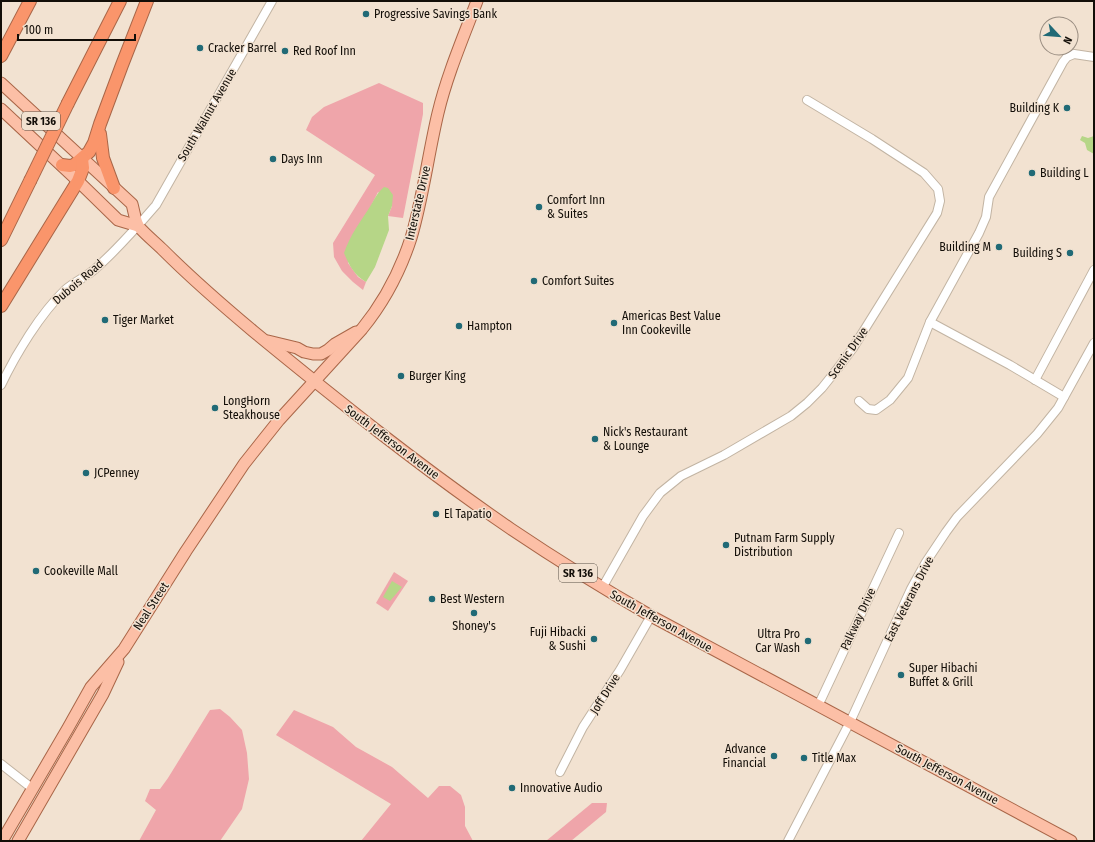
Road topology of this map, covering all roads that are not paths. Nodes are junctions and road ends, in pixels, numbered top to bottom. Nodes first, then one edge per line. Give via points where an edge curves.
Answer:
1 (30, 1) edge
2 (120, 1) edge
3 (148, 1) edge
4 (272, 1) edge
5 (477, 1) edge
6 (1, 56) edge
7 (1094, 57) edge
8 (1, 83) edge
9 (807, 100) dead end
10 (1, 109) edge
11 (100, 124) junction
12 (82, 159) junction
13 (62, 166) junction
14 (78, 181) junction
15 (114, 188) junction
16 (138, 226) junction
17 (1, 240) edge
18 (1094, 270) edge
19 (1, 306) edge
20 (930, 322) junction
21 (362, 329) junction
22 (264, 339) junction
23 (1094, 343) edge
24 (1035, 380) junction
25 (314, 381) junction
26 (1, 385) edge
27 (1064, 397) junction
28 (859, 401) dead end
29 (899, 533) dead end
30 (602, 588) junction
31 (651, 616) junction
32 (124, 649) junction
33 (818, 706) junction
34 (850, 722) junction
35 (1, 764) edge
36 (560, 772) dead end
37 (33, 789) junction
38 (2, 841) edge
39 (18, 841) edge
40 (788, 841) edge
41 (1071, 841) edge

1 - 6 highway
2 - 17 highway, bridge
3 - 11 highway
4 - 16 street, South Walnut Avenue via 156,205
5 - 21 main road, Interstate Drive via 444,91 410,239 384,298
7 - 20 street via 1074,54 1067,57 989,197 986,217 979,233
8 - 12 main road, SR 136
9 - 30 street, Scenic Drive via 924,173 938,189 940,201 937,214 853,348 822,388 791,416 724,455 681,476 660,493 642,516
10 - 13 main road, South Jefferson Avenue / SR 136
11 - 12 highway via 92,147
11 - 15 highway via 103,158
12 - 13 highway via 74,165
12 - 14 highway via 83,168
12 - 15 main road, SR 136
13 - 14 main road, South Jefferson Avenue / SR 136
14 - 16 main road, South Jefferson Avenue / SR 136 via 118,220
14 - 19 highway
15 - 16 main road, SR 136 via 132,204
16 - 22 main road, South Jefferson Avenue / SR 136 via 231,313
16 - 26 street, Dubois Road via 94,270 66,289 48,309 28,336
18 - 24 street
20 - 24 street
20 - 28 street via 908,378 890,400 876,410 868,409
21 - 22 main road via 321,354 304,352
21 - 25 main road, Interstate Drive
22 - 25 main road, South Jefferson Avenue / SR 136
23 - 27 street, East Veterans Drive
24 - 27 street
25 - 30 main road, South Jefferson Avenue / SR 136 via 472,502
25 - 32 main road, Neal Street via 244,464
27 - 34 street, East Veterans Drive via 1037,434 957,517 941,538 911,589
29 - 33 street, Palkway Drive
30 - 31 main road, South Jefferson Avenue / SR 136
31 - 33 main road, South Jefferson Avenue / SR 136
31 - 36 street, Joff Drive via 583,727
32 - 37 main road, Neal Street via 91,686
32 - 39 main road via 103,694
33 - 34 main road, South Jefferson Avenue / SR 136
34 - 40 street, East Veterans Drive
34 - 41 main road, South Jefferson Avenue / SR 136
35 - 37 street
37 - 38 main road, Neal Street

